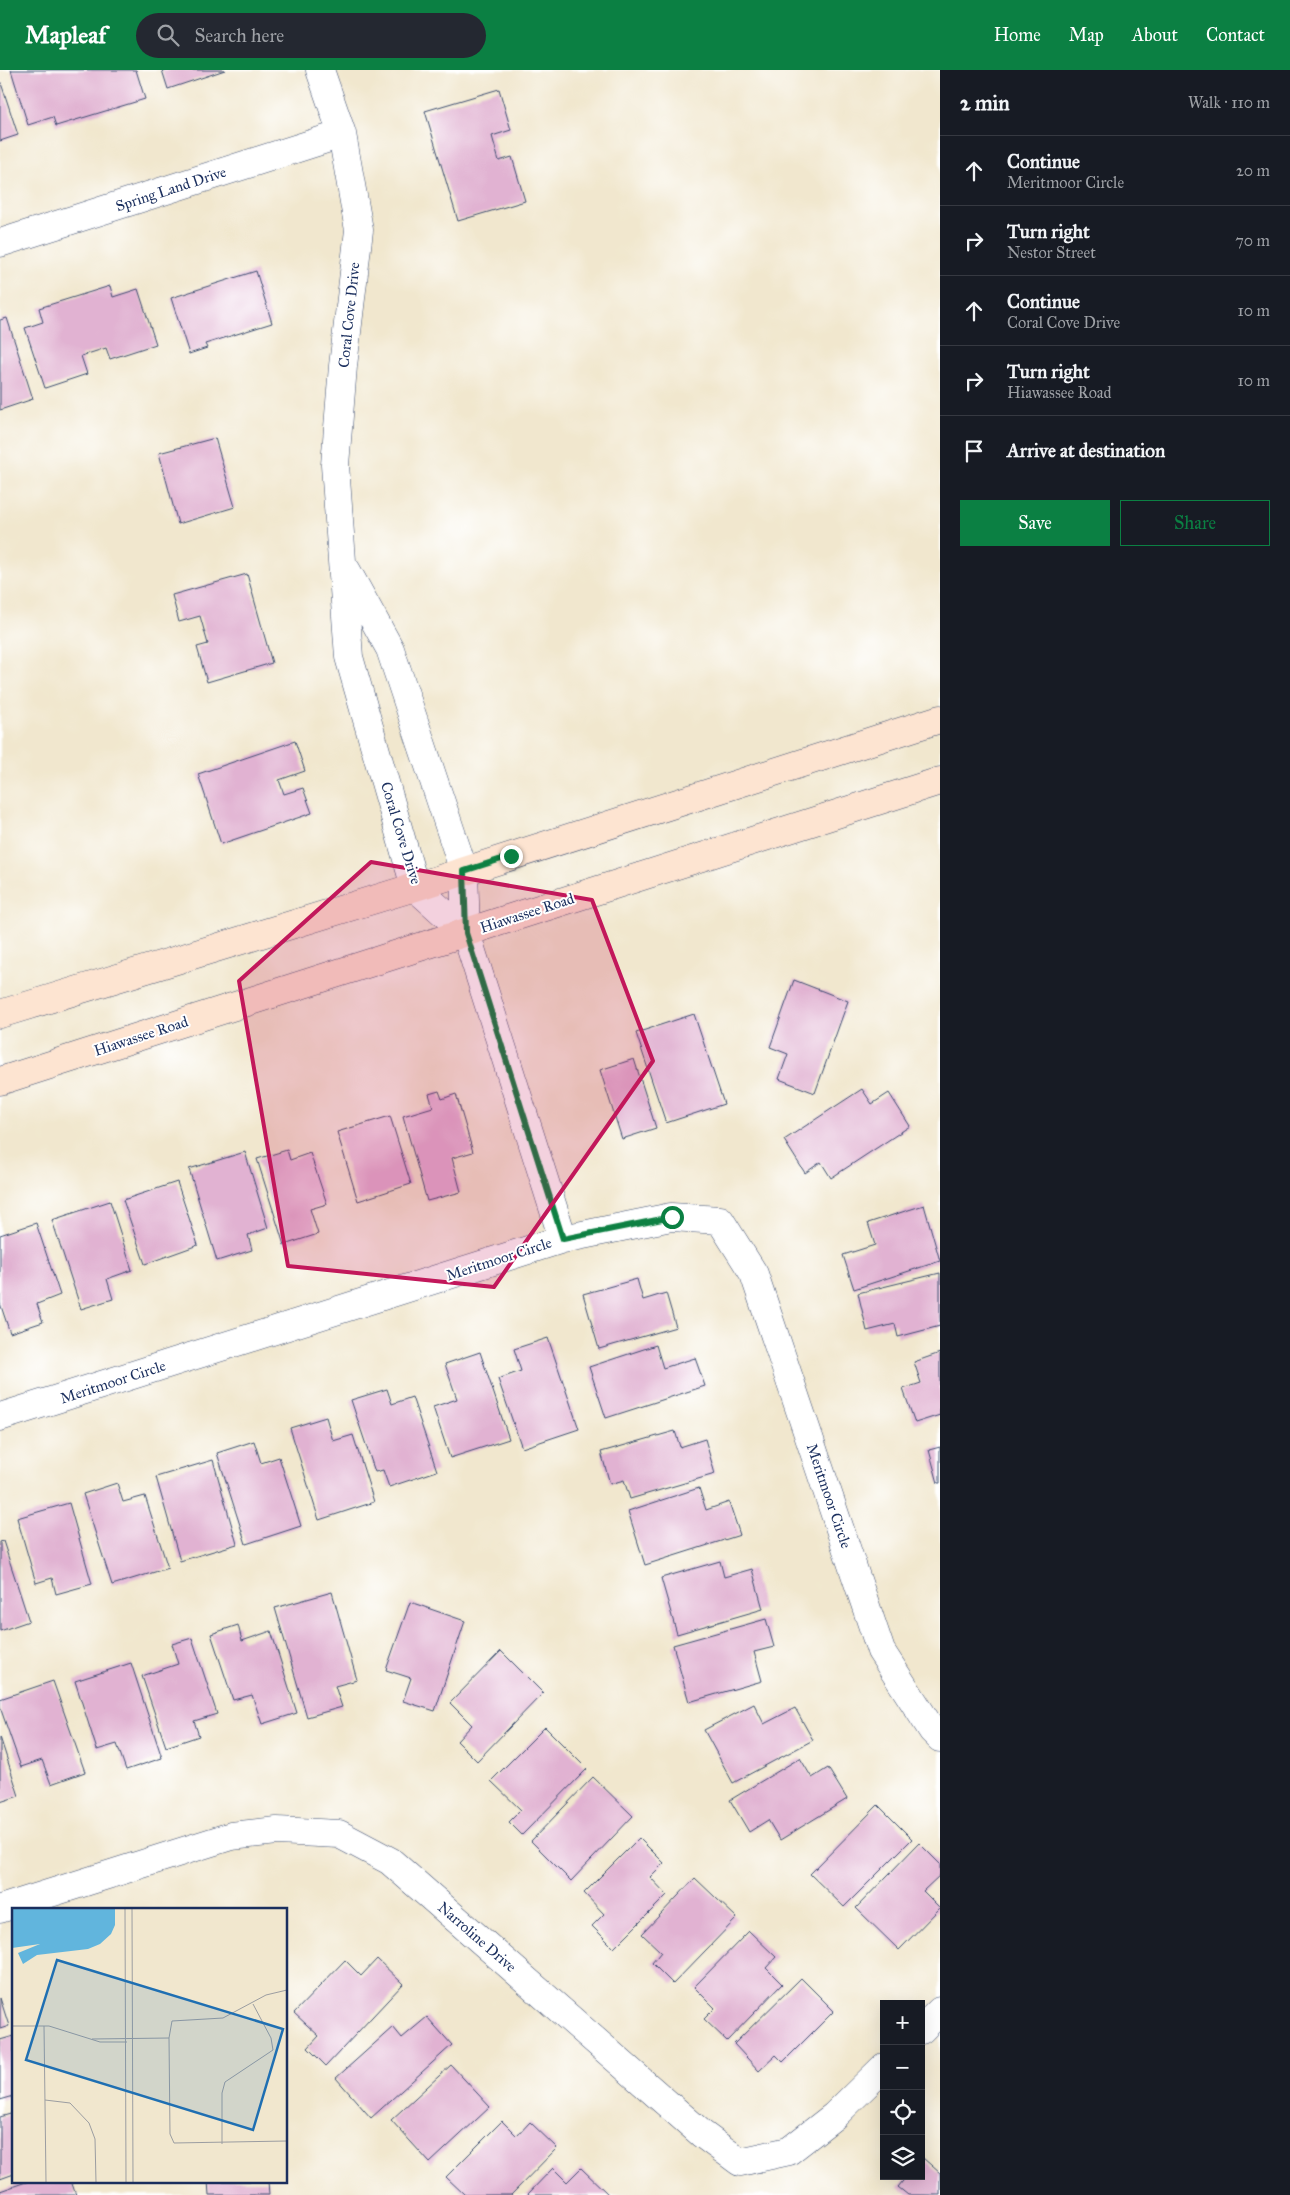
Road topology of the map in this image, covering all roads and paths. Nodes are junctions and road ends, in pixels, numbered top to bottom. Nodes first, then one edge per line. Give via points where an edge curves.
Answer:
1 (320, 70) edge
2 (342, 134) junction
3 (0, 243) edge
4 (343, 564) junction
5 (940, 719) edge
6 (940, 781) edge
7 (464, 871) junction
8 (415, 887) junction
9 (466, 933) junction
10 (0, 1014) edge
11 (0, 1081) edge
12 (563, 1239) junction
13 (0, 1417) edge
14 (940, 1738) edge
15 (0, 1909) edge
16 (940, 2011) edge
17 (925, 2026) edge
18 (880, 2071) edge

1 - 2 street, Coral Cove Drive
2 - 3 street, Spring Land Drive
2 - 4 street, Coral Cove Drive via 359,230 343,366 336,466
4 - 7 street, Coral Cove Drive via 390,649
4 - 8 street, Coral Cove Drive via 350,657
5 - 7 street
6 - 9 street, Hiawassee Road
7 - 8 street
7 - 9 street, Coral Cove Drive
8 - 9 street, Coral Cove Drive
8 - 10 street
9 - 11 street, Hiawassee Road
9 - 12 street
12 - 13 street, Meritmoor Circle
12 - 14 street, Meritmoor Circle via 672,1217 720,1220 754,1274 881,1651
15 - 18 street, Narroline Drive via 231,1836 277,1831 339,1834 390,1861 702,2134 740,2162 789,2151 834,2116
16 - 17 street

